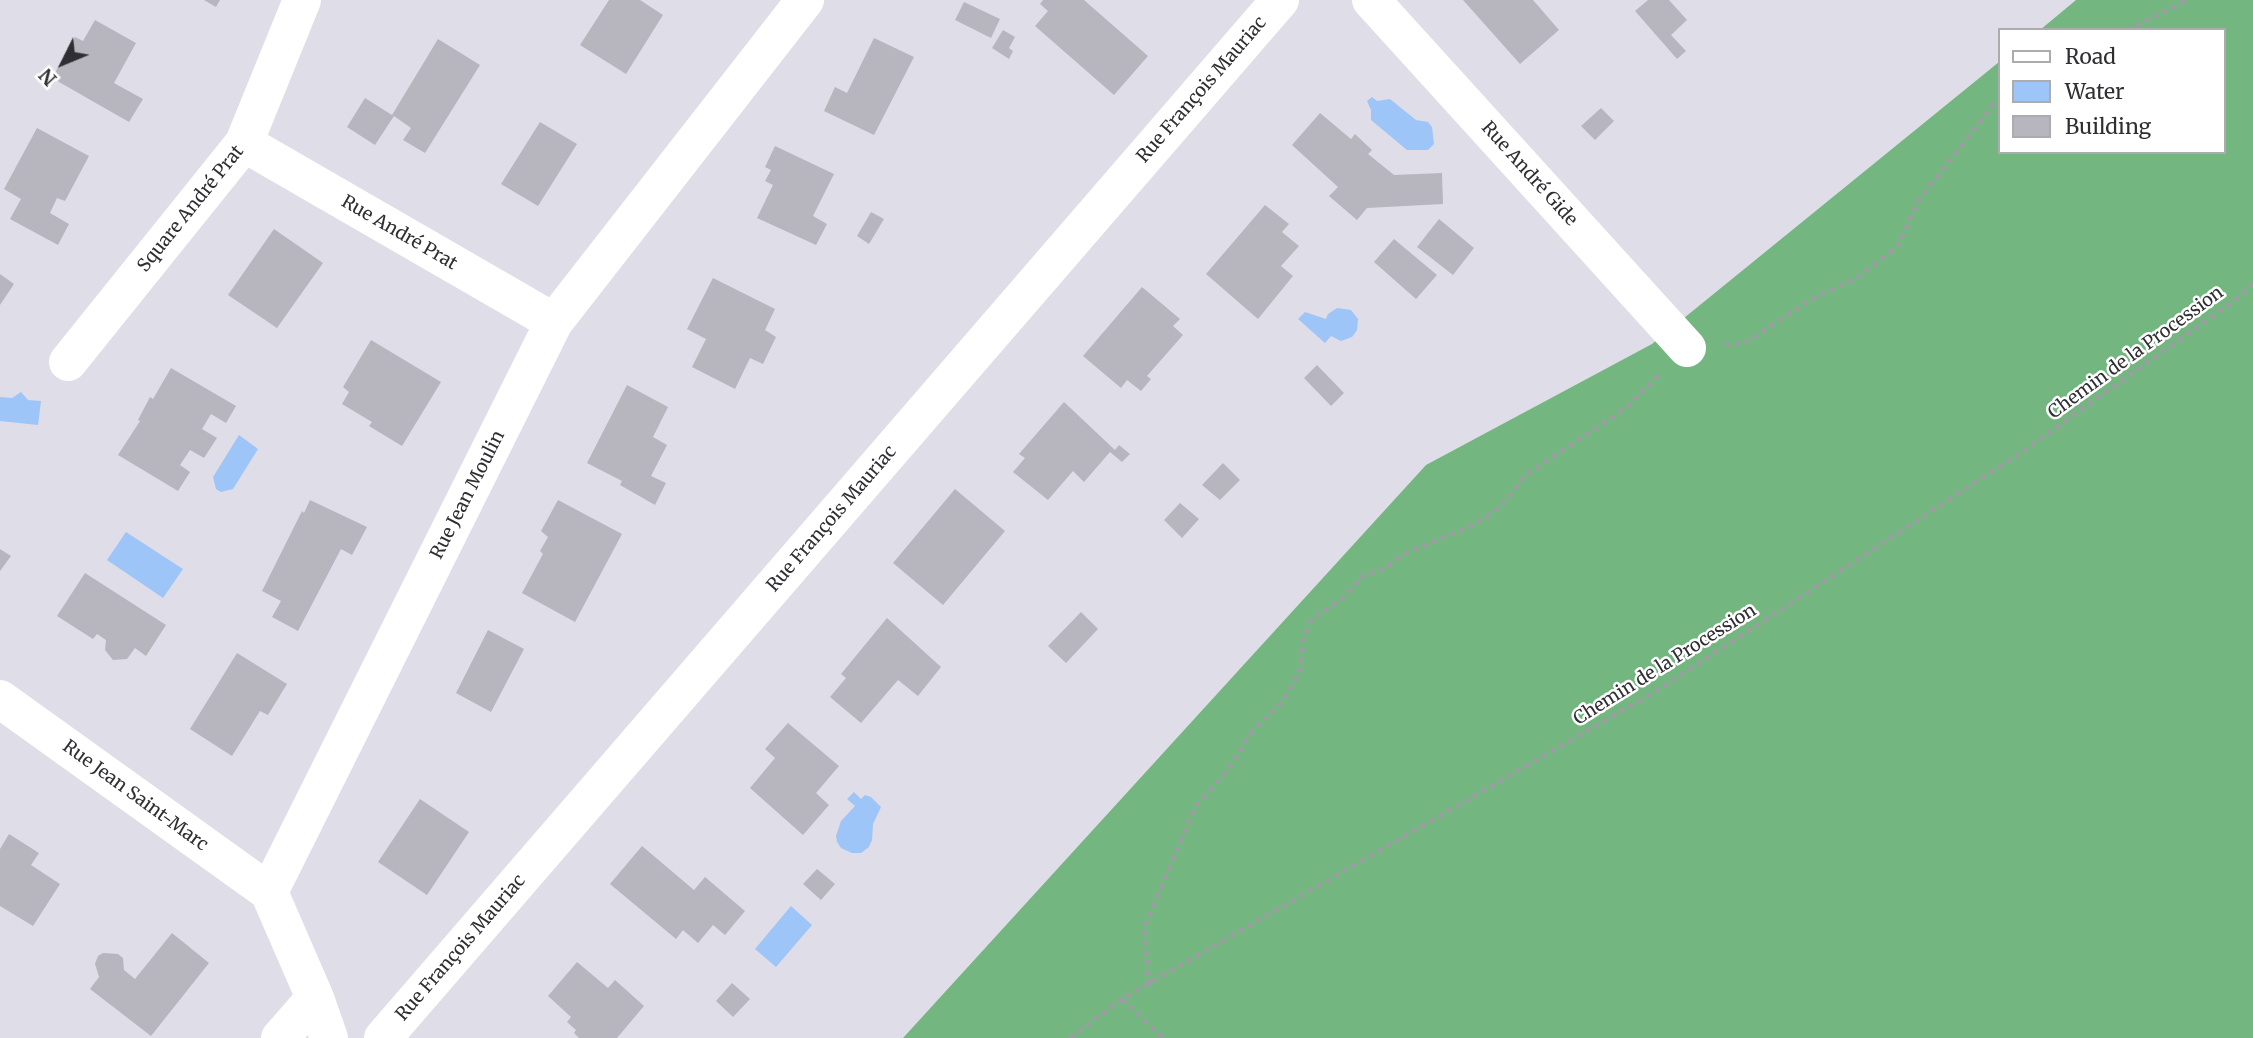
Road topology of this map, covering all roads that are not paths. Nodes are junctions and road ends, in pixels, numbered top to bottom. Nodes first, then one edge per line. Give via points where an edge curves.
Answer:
1 (302, 0) edge
2 (806, 0) edge
3 (1280, 0) edge
4 (1371, 0) edge
5 (244, 143) junction
6 (554, 322) junction
7 (1688, 348) road end
8 (68, 362) dead end
9 (0, 699) edge
10 (269, 892) junction
11 (315, 998) junction
12 (280, 1038) edge
13 (329, 1038) edge
14 (383, 1038) edge

1 - 5 street, Square André Prat
2 - 6 street, Rue Jean Moulin
3 - 14 street, Rue François Mauriac
4 - 7 street, Rue André Gide
5 - 6 street, Rue André Prat
5 - 8 street, Square André Prat
6 - 10 street, Rue Jean Moulin
9 - 10 street, Rue Jean Saint-Marc
10 - 11 street
11 - 12 street
11 - 13 street

